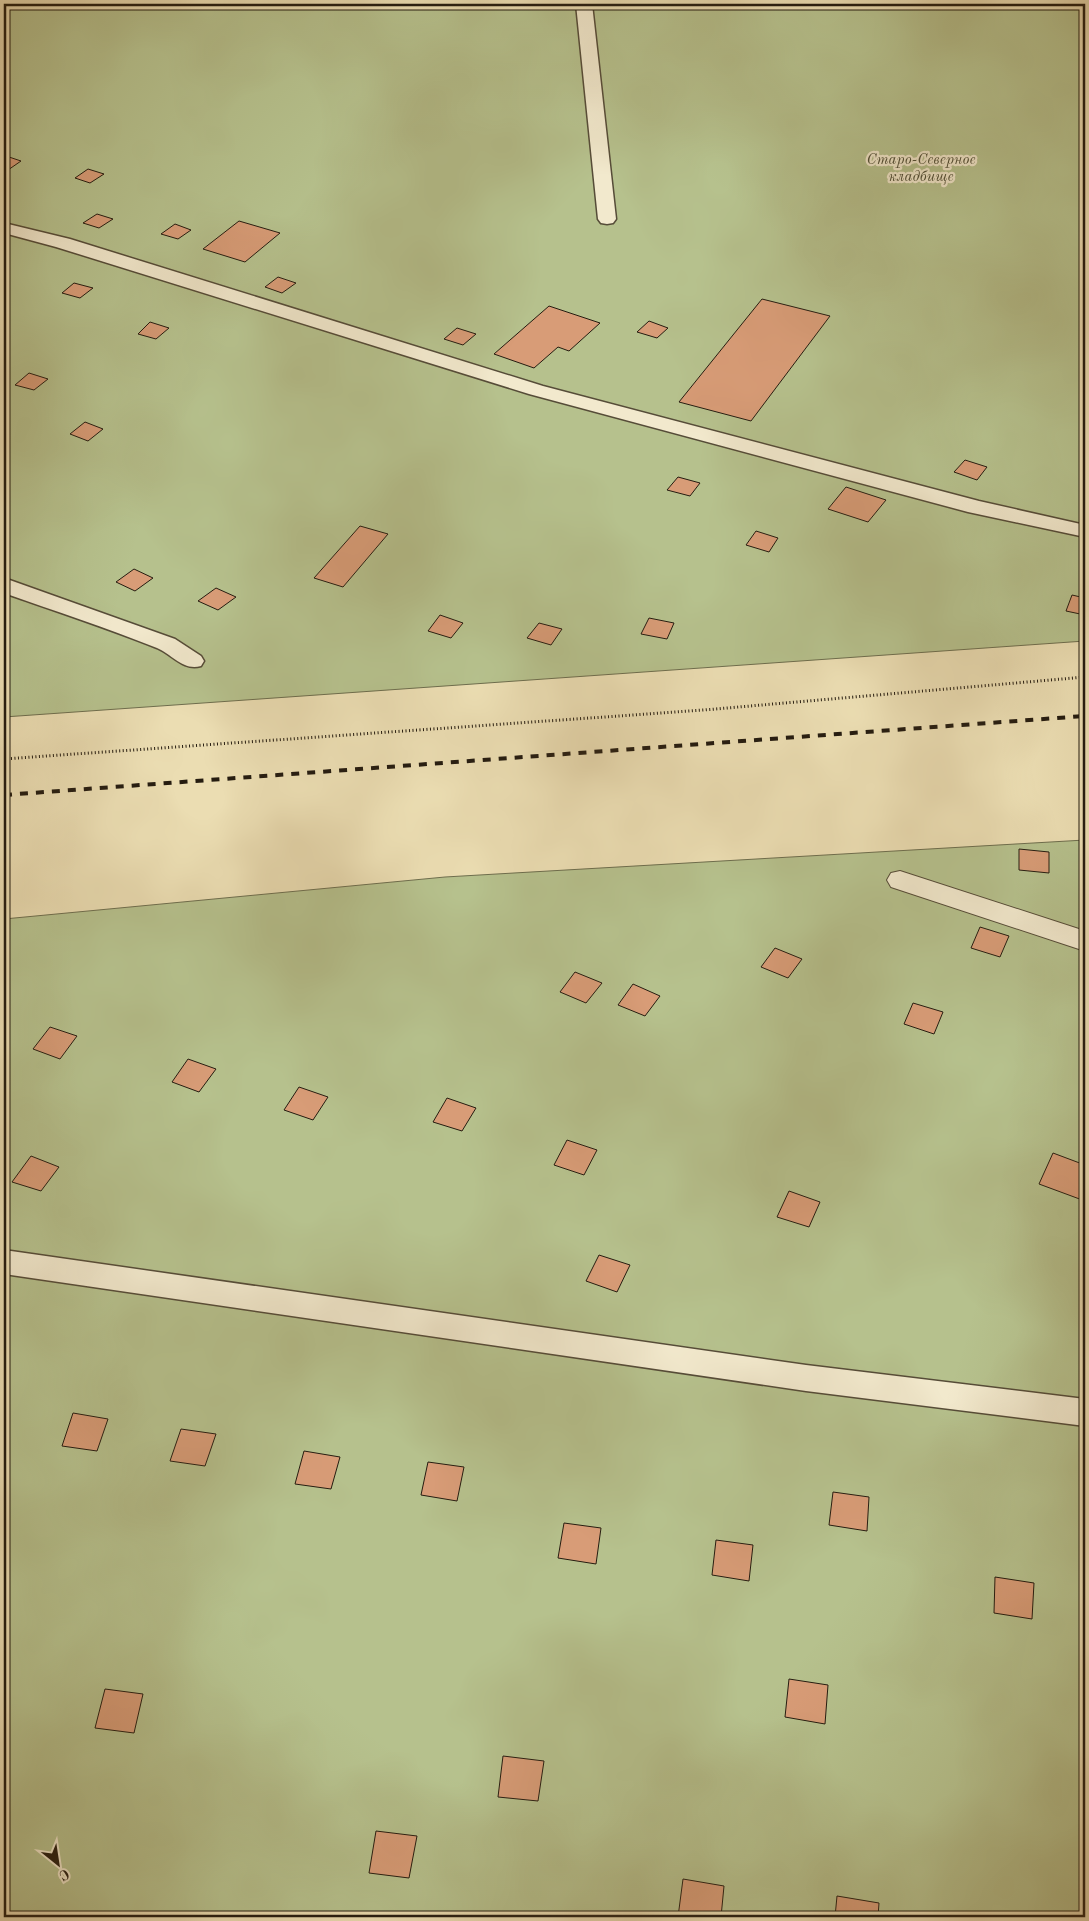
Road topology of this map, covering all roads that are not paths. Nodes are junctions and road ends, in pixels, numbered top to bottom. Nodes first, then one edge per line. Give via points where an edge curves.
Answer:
1 (584, 4) edge
2 (607, 219) dead end
3 (4, 228) edge
4 (1085, 531) edge
5 (4, 585) edge
6 (193, 660) dead end
7 (900, 880) dead end
8 (1085, 941) edge
9 (4, 1262) edge
10 (1085, 1412) edge

1 - 2 lane
3 - 4 lane via 111,257 536,390 976,507
5 - 6 lane via 167,644
7 - 8 street
9 - 10 lane via 806,1378

